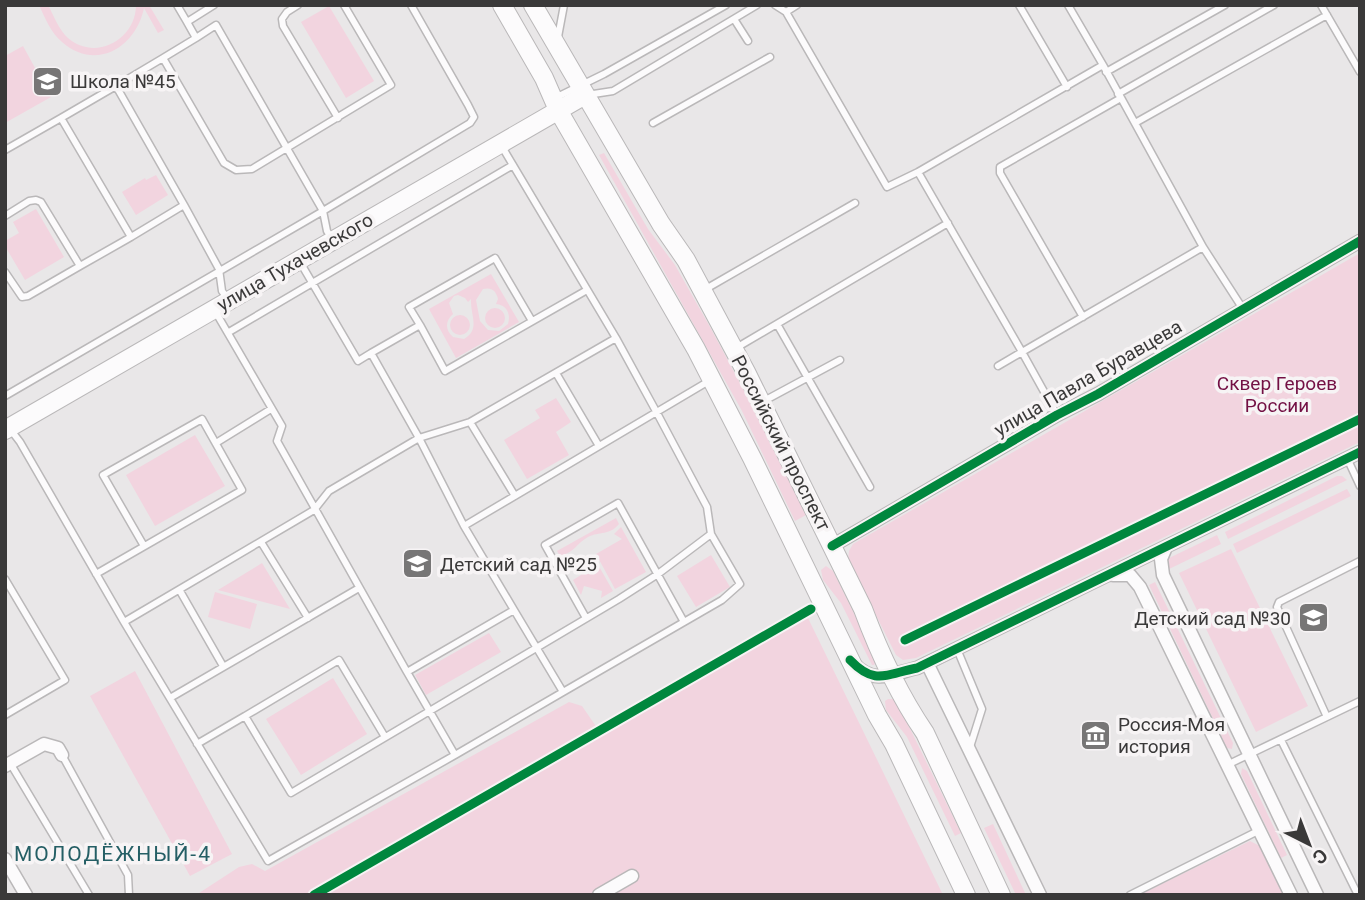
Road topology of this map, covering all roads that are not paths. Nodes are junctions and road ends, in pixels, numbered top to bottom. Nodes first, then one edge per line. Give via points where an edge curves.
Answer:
1 (177, 5) edge
2 (214, 5) edge
3 (298, 5) edge
4 (344, 5) edge
5 (411, 5) edge
6 (502, 5) edge
7 (533, 5) edge
8 (564, 5) edge
9 (726, 5) edge
10 (757, 5) edge
11 (775, 5) edge
12 (797, 5) edge
13 (1020, 5) edge
14 (1068, 5) edge
15 (1225, 5) edge
16 (1274, 5) edge
17 (1321, 5) edge
18 (786, 12) junction
19 (1327, 15) junction
20 (734, 19) junction
21 (187, 22) junction
22 (196, 38) junction
23 (748, 41) dead end
24 (556, 46) junction
25 (771, 57) dead end
26 (163, 58) junction
27 (1105, 69) junction
28 (1360, 72) edge
29 (116, 86) junction
30 (1068, 87) junction
31 (582, 90) junction
32 (1120, 96) junction
33 (556, 104) junction
34 (61, 118) junction
35 (338, 118) junction
36 (653, 123) dead end
37 (1135, 123) junction
38 (500, 144) junction
39 (288, 148) junction
40 (5, 150) edge
41 (513, 165) junction
42 (918, 172) junction
43 (855, 203) dead end
44 (184, 205) junction
45 (323, 211) junction
46 (5, 216) edge
47 (948, 223) junction
48 (131, 237) junction
49 (333, 240) junction
50 (1360, 241) edge
51 (1203, 247) junction
52 (299, 260) junction
53 (80, 266) junction
54 (219, 270) junction
55 (5, 272) edge
56 (313, 284) junction
57 (586, 290) junction
58 (702, 290) junction
59 (221, 305) junction
60 (1243, 309) junction
61 (1083, 317) junction
62 (532, 321) junction
63 (777, 324) junction
64 (420, 326) junction
65 (229, 332) junction
66 (615, 338) junction
67 (734, 349) junction
68 (1022, 352) junction
69 (371, 353) junction
70 (840, 360) dead end
71 (998, 366) dead end
72 (556, 373) junction
73 (808, 377) junction
74 (712, 380) junction
75 (5, 396) edge
76 (761, 402) junction
77 (271, 409) junction
78 (657, 412) junction
79 (1057, 415) junction
80 (470, 422) junction
81 (6, 426) edge
82 (419, 438) junction
83 (216, 443) junction
84 (599, 446) junction
85 (1354, 455) edge
86 (1360, 486) edge
87 (870, 487) dead end
88 (515, 496) junction
89 (314, 510) junction
90 (464, 526) junction
91 (711, 534) junction
92 (261, 542) junction
93 (144, 546) junction
94 (832, 546) junction
95 (1166, 547) junction
96 (1360, 561) edge
97 (96, 574) junction
98 (658, 574) junction
99 (1109, 575) junction
100 (5, 579) edge
101 (359, 588) junction
102 (180, 591) junction
103 (514, 610) junction
104 (308, 618) junction
105 (586, 618) junction
106 (124, 622) junction
107 (684, 622) junction
108 (537, 648) junction
109 (957, 649) junction
110 (850, 660) junction
111 (922, 665) junction
112 (223, 667) junction
113 (407, 672) junction
114 (893, 675) junction
115 (563, 691) junction
116 (170, 698) junction
117 (1360, 701) edge
118 (428, 711) junction
119 (5, 715) edge
120 (244, 716) junction
121 (1327, 717) junction
122 (925, 733) junction
123 (385, 737) junction
124 (1281, 740) junction
125 (197, 744) junction
126 (969, 749) junction
127 (62, 755) joint
128 (455, 755) junction
129 (1248, 755) junction
130 (7, 764) edge
131 (1227, 765) junction
132 (1260, 830) junction
133 (5, 859) edge
134 (632, 876) dead end
135 (26, 895) edge
136 (89, 895) edge
137 (129, 895) edge
138 (598, 895) edge
139 (966, 895) edge
140 (1001, 895) edge
141 (1040, 895) edge
142 (1130, 895) edge
143 (1291, 895) edge
144 (1317, 895) edge
145 (1358, 895) edge

1 - 21 lane
2 - 21 lane
3 - 35 lane via 282,19 284,26
4 - 35 lane via 391,85
5 - 45 lane via 474,117 461,130
6 - 33 main road, Российский проспект
7 - 24 main road, Российский проспект
8 - 24 lane
9 - 31 lane
10 - 20 lane
11 - 18 lane
12 - 18 lane
13 - 30 lane
14 - 27 lane
15 - 27 lane
16 - 32 lane
17 - 19 lane
18 - 42 lane via 887,187
19 - 28 lane
19 - 37 lane
20 - 23 lane
20 - 31 lane via 613,91
21 - 22 lane
22 - 26 lane
22 - 39 lane via 216,25
24 - 31 main road, Российский проспект
25 - 36 lane
26 - 29 lane
26 - 39 lane via 228,167 252,169
27 - 30 lane
27 - 32 lane
29 - 34 lane
29 - 44 lane
30 - 42 lane
31 - 33 main road, улица Тухачевского
31 - 58 main road, Российский проспект
32 - 37 lane
32 - 61 lane via 1000,167
33 - 38 main road, улица Тухачевского
33 - 74 main road, Российский проспект
34 - 40 lane
34 - 48 lane
35 - 39 lane
37 - 51 lane
38 - 41 lane
38 - 49 main road, улица Тухачевского
39 - 45 lane
41 - 56 lane
41 - 57 lane
42 - 47 lane
43 - 58 lane
44 - 48 lane
44 - 54 lane
45 - 49 lane
45 - 54 lane
46 - 53 lane via 29,201 41,202
47 - 63 lane
47 - 68 lane
48 - 53 lane
49 - 52 main road, улица Тухачевского
50 - 60 street, улица Павла Буравцева
51 - 60 lane
51 - 61 lane
52 - 56 lane
52 - 59 main road, улица Тухачевского
53 - 55 lane via 22,297
54 - 59 lane
54 - 75 lane
56 - 65 lane
56 - 69 lane via 358,361
57 - 62 lane
57 - 66 lane
58 - 67 main road, Российский проспект
59 - 65 lane
59 - 81 main road, улица Тухачевского
60 - 79 street, улица Павла Буравцева
61 - 68 lane
62 - 64 lane via 445,371
62 - 64 lane via 495,258 409,307
63 - 67 lane
63 - 73 lane
64 - 69 lane
65 - 77 lane
66 - 72 lane
66 - 78 lane
67 - 76 main road, Российский проспект
68 - 71 lane
68 - 79 lane
69 - 82 lane
70 - 73 lane
72 - 80 lane
72 - 84 lane
73 - 76 lane
73 - 87 lane
74 - 78 lane
74 - 110 main road, Российский проспект
76 - 94 main road, Российский проспект
77 - 83 lane
77 - 89 lane via 282,426 277,441
78 - 84 lane
78 - 91 lane via 707,507
79 - 94 street, улица Павла Буравцева
80 - 82 lane
80 - 88 lane
81 - 97 lane via 20,442
82 - 89 lane via 329,491
82 - 90 lane
83 - 93 lane via 242,490
83 - 93 lane via 202,419 103,475
84 - 88 lane
85 - 86 lane
85 - 95 street
88 - 90 lane
89 - 92 lane
89 - 101 lane
90 - 103 lane
91 - 98 lane
91 - 107 lane via 740,584
92 - 102 lane
92 - 104 lane
93 - 97 lane
94 - 114 main road, Российский проспект
95 - 99 street
95 - 129 street via 1161,559 1163,575
96 - 121 lane via 1277,607
97 - 106 lane
98 - 105 lane
98 - 105 lane via 618,503 545,545
98 - 107 lane
99 - 109 street
99 - 131 street via 1130,575 1140,587
100 - 119 lane via 65,680
101 - 104 lane
101 - 113 lane
102 - 106 lane
102 - 112 lane
103 - 108 lane
103 - 113 lane
104 - 112 lane
105 - 108 lane
106 - 116 lane
107 - 115 lane
108 - 115 lane
108 - 118 lane
109 - 111 street
109 - 126 lane via 982,709
110 - 114 street via 874,677
110 - 139 main road, Российский проспект
111 - 114 street
111 - 122 street via 907,687
111 - 126 street
112 - 116 lane
113 - 118 lane
114 - 122 main road, Российский проспект
115 - 128 lane
116 - 125 lane
117 - 121 lane
118 - 123 lane
118 - 128 lane
120 - 123 lane via 291,793
120 - 123 lane via 339,660
120 - 125 lane
121 - 124 lane
122 - 140 main road, Российский проспект
124 - 129 lane
124 - 145 lane
125 - 128 lane via 268,861
126 - 141 street
127 - 130 street via 58,748 44,744
127 - 137 lane via 128,875
129 - 131 lane
129 - 144 street
130 - 136 lane
131 - 132 street
132 - 142 lane
132 - 143 street
133 - 135 street
134 - 138 street

